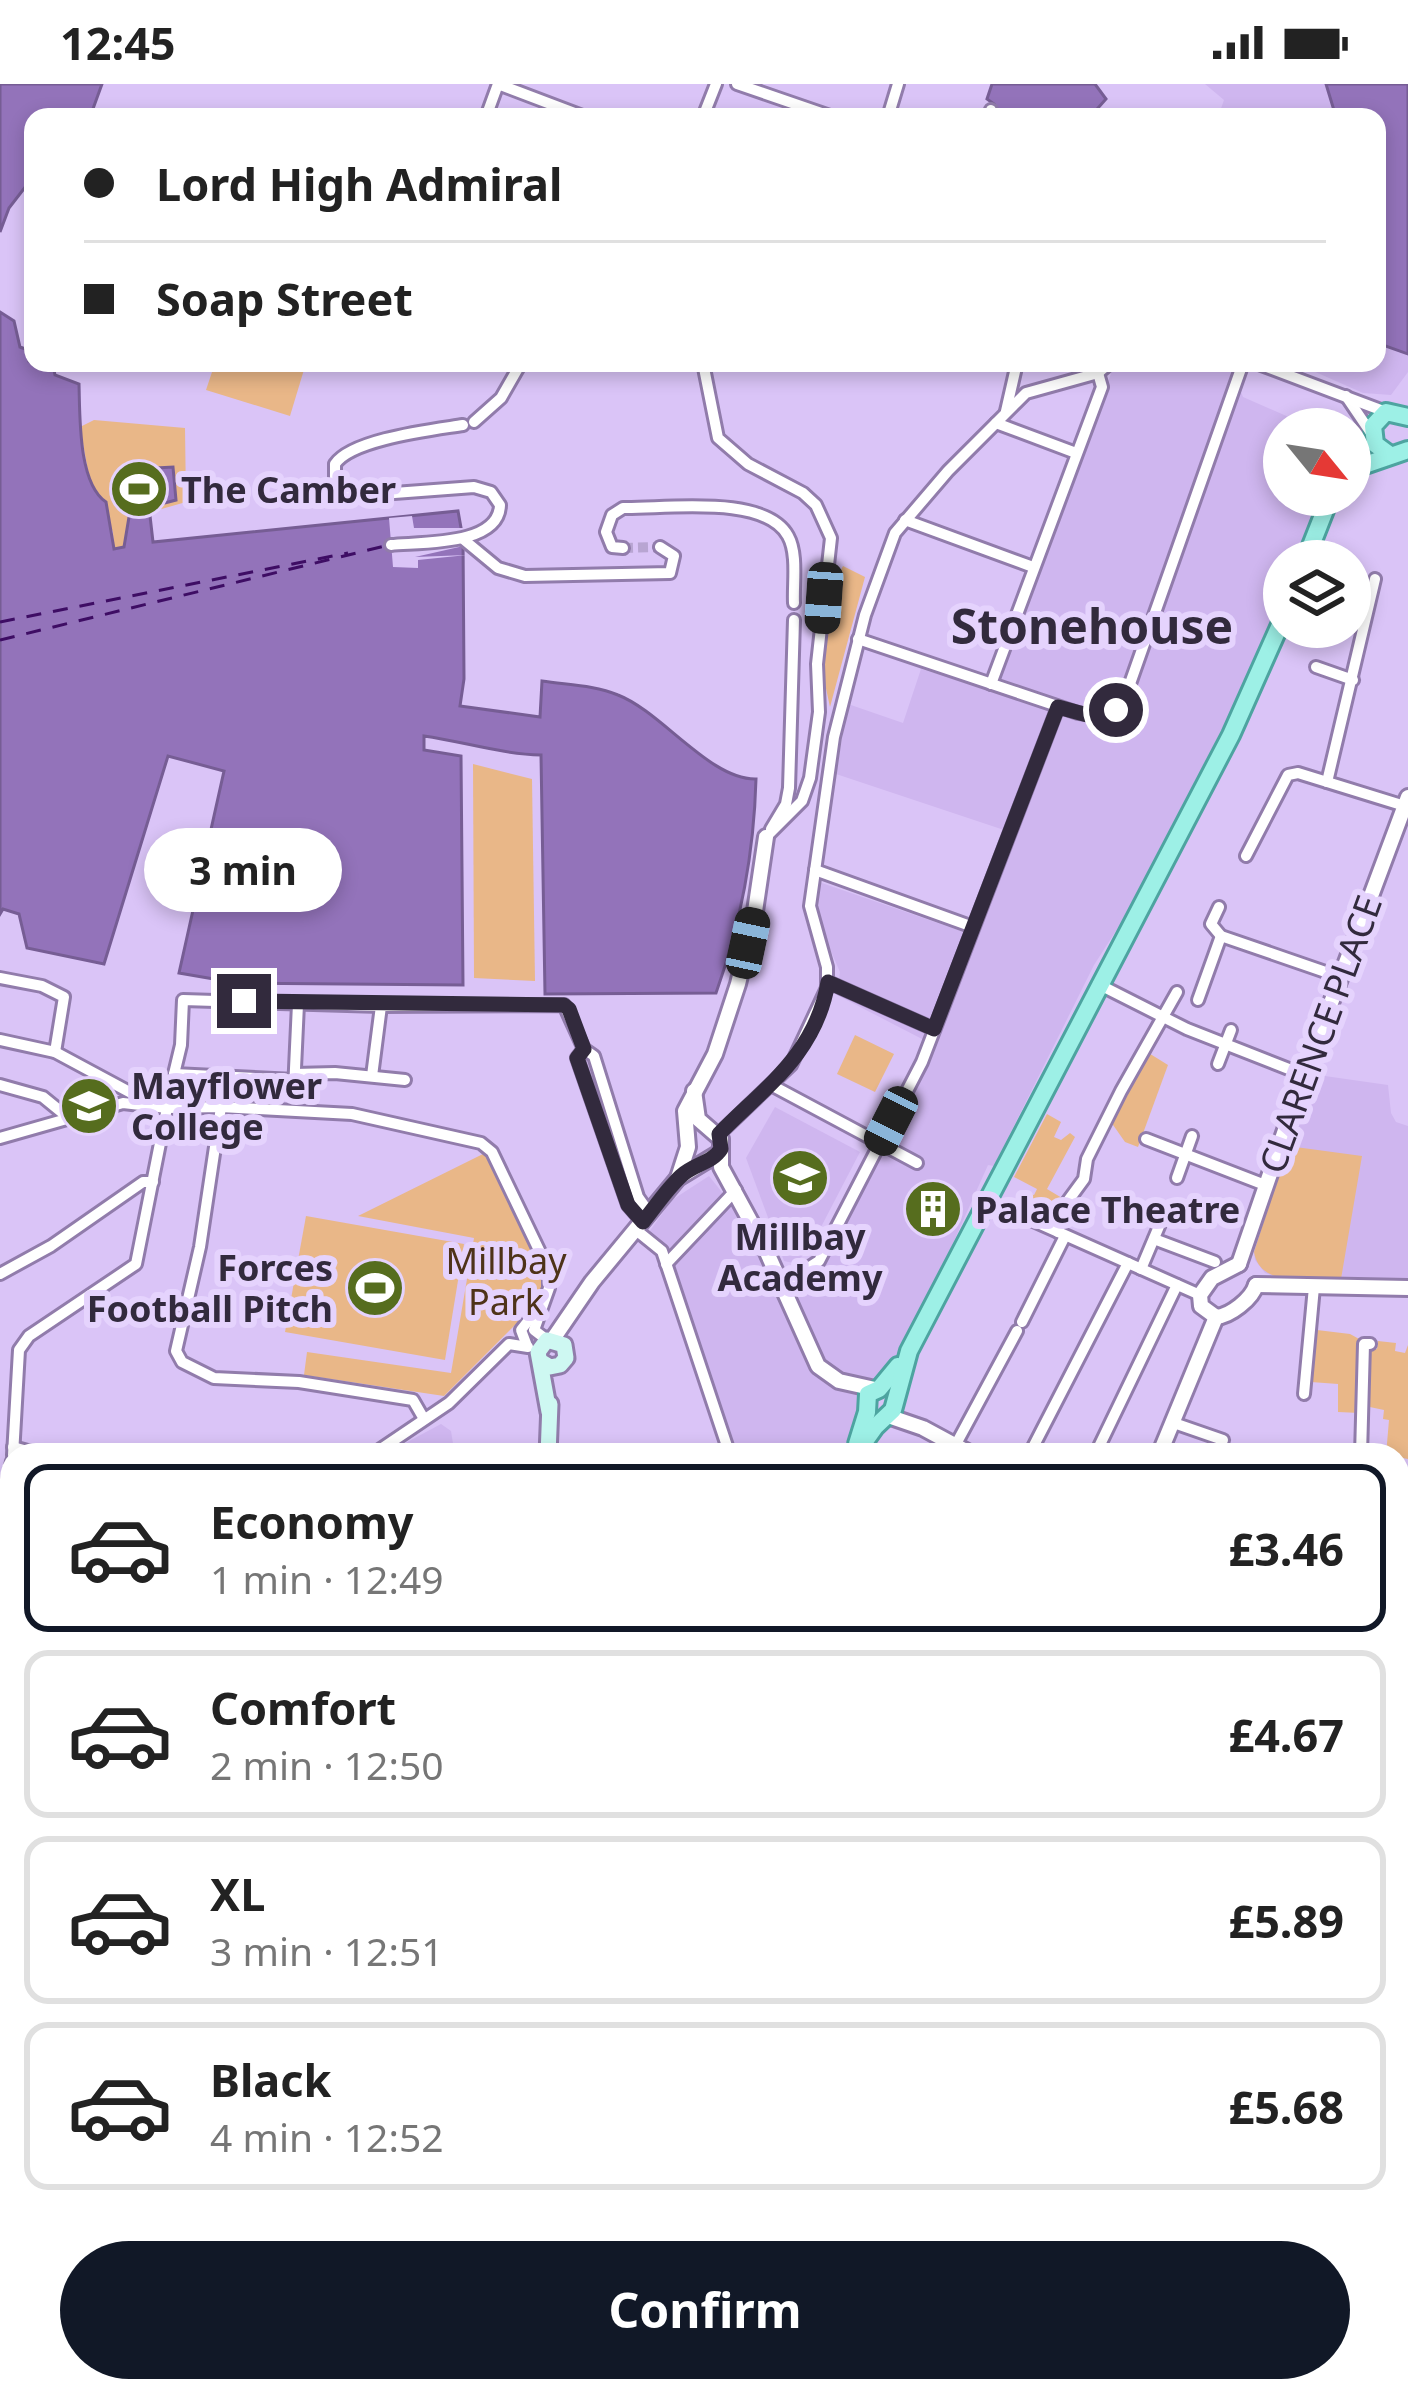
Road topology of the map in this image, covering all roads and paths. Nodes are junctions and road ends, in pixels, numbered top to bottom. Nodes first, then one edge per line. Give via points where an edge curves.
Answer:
1 (498, 84) edge
2 (737, 84) edge
3 (547, 103) junction
4 (545, 108) edge
5 (560, 108) edge
6 (807, 108) edge
7 (516, 372) edge
8 (705, 372) edge
9 (1015, 372) edge
10 (1240, 372) edge
11 (1281, 372) edge
12 (1098, 374) joint
13 (1011, 385) junction
14 (1026, 393) junction
15 (1346, 396) junction
16 (1398, 408) edge
17 (1006, 411) junction
18 (996, 423) junction
19 (1373, 437) junction
20 (1371, 440) edge
21 (1076, 452) junction
22 (1399, 452) edge
23 (905, 520) junction
24 (463, 539) junction
25 (391, 545) dead end
26 (660, 547) dead end
27 (623, 548) dead end
28 (1033, 567) junction
29 (1375, 579) dead end
30 (794, 603) dead end
31 (794, 620) dead end
32 (858, 640) junction
33 (1270, 648) edge
34 (1316, 667) dead end
35 (1353, 680) junction
36 (991, 684) junction
37 (1058, 707) junction
38 (1327, 782) junction
39 (1407, 803) edge
40 (766, 837) junction
41 (1246, 856) dead end
42 (815, 870) junction
43 (1219, 907) dead end
44 (973, 927) junction
45 (1221, 936) junction
46 (1258, 950) junction
47 (1253, 966) dead end
48 (1340, 977) junction
49 (0, 978) edge
50 (828, 982) junction
51 (1098, 984) junction
52 (1177, 992) dead end
53 (1198, 1000) dead end
54 (298, 1004) junction
55 (381, 1006) junction
56 (1164, 1016) junction
57 (934, 1029) junction
58 (1232, 1030) dead end
59 (0, 1040) edge
60 (1226, 1044) junction
61 (55, 1052) junction
62 (1218, 1064) dead end
63 (1304, 1075) junction
64 (372, 1076) junction
65 (405, 1080) dead end
66 (295, 1081) junction
67 (0, 1085) edge
68 (773, 1086) junction
69 (118, 1087) junction
70 (694, 1091) junction
71 (123, 1102) junction
72 (161, 1107) junction
73 (221, 1107) junction
74 (70, 1119) junction
75 (712, 1131) junction
76 (1192, 1136) dead end
77 (0, 1138) edge
78 (1146, 1139) dead end
79 (688, 1144) junction
80 (879, 1144) junction
81 (1186, 1154) junction
82 (713, 1157) junction
83 (917, 1163) dead end
84 (678, 1178) junction
85 (1177, 1178) dead end
86 (153, 1182) junction
87 (1265, 1185) junction
88 (736, 1190) junction
89 (994, 1204) dead end
90 (643, 1222) junction
91 (1160, 1224) dead end
92 (1062, 1234) junction
93 (1154, 1239) junction
94 (1215, 1262) dead end
95 (666, 1264) junction
96 (1128, 1264) junction
97 (1239, 1264) junction
98 (1, 1269) edge
99 (1142, 1269) junction
100 (781, 1285) junction
101 (1177, 1285) junction
102 (1256, 1285) junction
103 (1314, 1287) junction
104 (1408, 1288) edge
105 (1200, 1295) junction
106 (538, 1310) junction
107 (1216, 1317) junction
108 (555, 1343) junction
109 (1370, 1344) dead end
110 (540, 1358) junction
111 (1290, 1375) dead end
112 (881, 1404) junction
113 (424, 1419) junction
114 (1171, 1422) junction
115 (14, 1443) edge
116 (389, 1443) edge
117 (548, 1443) edge
118 (726, 1443) edge
119 (861, 1443) edge
120 (947, 1443) edge
121 (964, 1443) edge
122 (1035, 1443) edge
123 (1101, 1443) edge
124 (1163, 1443) edge
125 (1222, 1443) edge
126 (1361, 1443) edge

1 - 3 street
2 - 6 street
3 - 4 street
3 - 5 street
7 - 24 street via 496,404 468,423 349,452 333,473 337,493 352,499 491,492 498,518
8 - 40 street via 718,438 803,493 831,538 810,778 802,801
9 - 13 street
10 - 37 street via 1126,695 1099,716
11 - 15 street
12 - 14 street
12 - 21 street via 1102,387
13 - 14 street
13 - 17 street
14 - 17 street
15 - 16 street
15 - 19 street
16 - 19 main road via 1377,419
17 - 18 street
18 - 21 street
18 - 23 street
19 - 20 main road
19 - 22 main road via 1380,450
21 - 28 street
23 - 28 street
23 - 32 street
24 - 25 street
24 - 26 street via 499,568 525,576 670,573 674,556
27 - 30 street via 612,547 606,532 623,508 758,512 790,540
28 - 36 street
29 - 35 street
31 - 40 street via 789,788
32 - 36 street
32 - 42 street via 837,719
33 - 51 main road
34 - 35 street
35 - 38 street
36 - 37 street
37 - 44 street
38 - 39 street
38 - 41 street via 1288,775
39 - 48 street, CLARENCE PLACE
40 - 70 street via 738,984
42 - 44 street
42 - 50 street via 810,914
43 - 45 street via 1210,924
44 - 57 street
45 - 46 street
45 - 53 street
46 - 47 street
46 - 48 street
48 - 63 street, CLARENCE PLACE
49 - 61 street via 64,997
50 - 57 street
50 - 68 street via 796,1056
51 - 56 street
51 - 112 main road
52 - 56 street
54 - 55 street
54 - 66 street
54 - 66 street via 183,1000 173,1079
55 - 64 street
55 - 90 street via 569,1009 593,1056
56 - 60 street
56 - 92 street via 1062,1209
57 - 80 street
58 - 60 street
59 - 61 street
60 - 62 street
60 - 63 street
61 - 69 street
63 - 87 street, CLARENCE PLACE
64 - 65 street
64 - 66 street
67 - 74 street via 43,1097
68 - 75 street
68 - 80 street
69 - 71 street
69 - 72 street
70 - 75 street via 696,1115
70 - 79 street via 685,1111
71 - 72 street
71 - 74 street
72 - 73 street
72 - 86 street
73 - 106 street via 388,1119 487,1146 549,1271
73 - 113 street via 176,1351 182,1362 214,1378 412,1400
74 - 77 street
75 - 79 street via 693,1132
75 - 82 street
76 - 81 street
78 - 81 street
79 - 82 street via 697,1159
79 - 84 street
80 - 83 street
80 - 100 street via 816,1266
81 - 85 street
81 - 87 street
82 - 84 street
82 - 88 street
84 - 90 street
86 - 98 street
86 - 115 street via 136,1264 19,1350
87 - 97 street, CLARENCE PLACE
88 - 95 street
88 - 100 street
89 - 92 street
90 - 95 street
90 - 108 street
91 - 93 street
92 - 96 street
92 - 121 street
93 - 94 street
93 - 99 street
95 - 118 street
96 - 99 street
96 - 122 street
97 - 102 street
97 - 105 street
99 - 101 street
100 - 112 street via 818,1366
101 - 105 street
101 - 123 street
102 - 103 street
102 - 107 street
103 - 104 street
103 - 111 street via 1304,1387
105 - 107 street
106 - 108 street via 534,1330
106 - 110 street via 521,1330
107 - 114 street
108 - 110 main road via 539,1347
108 - 110 main road via 563,1362
109 - 126 street
110 - 113 street via 509,1344
110 - 117 main road
112 - 119 main road
112 - 120 street
113 - 116 street
114 - 124 street
114 - 125 street

